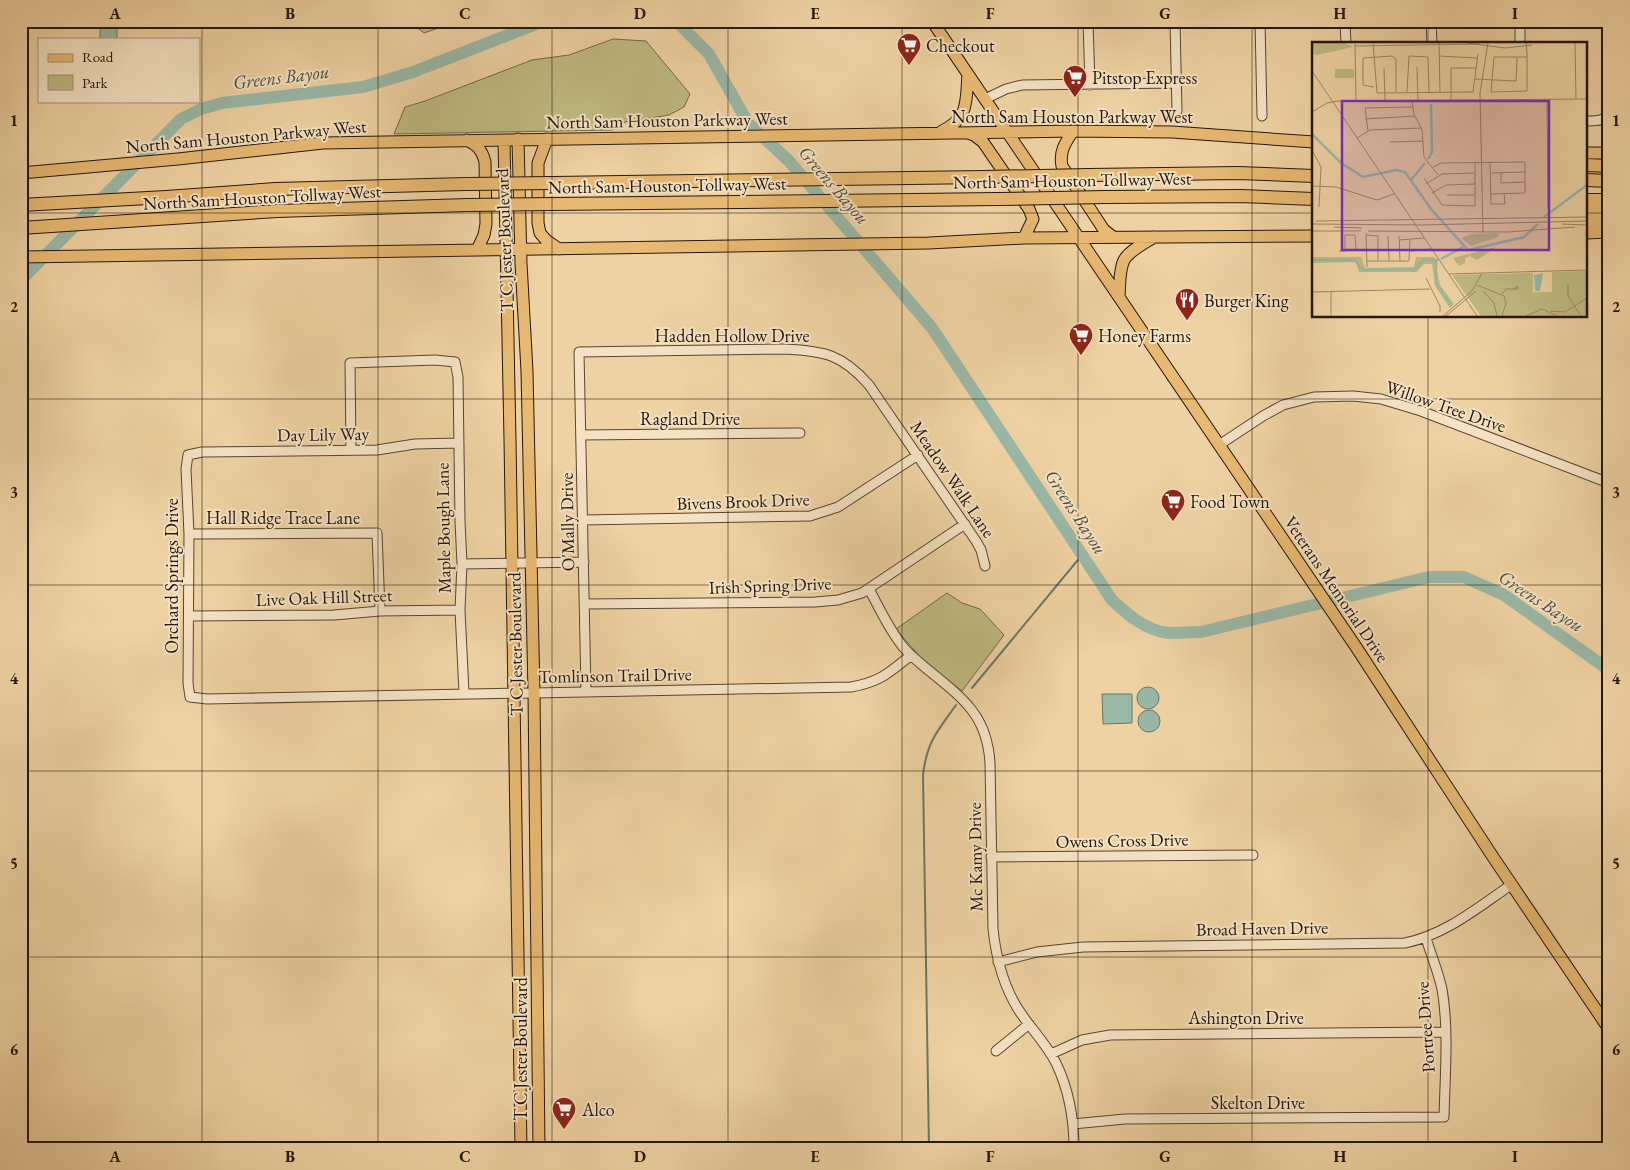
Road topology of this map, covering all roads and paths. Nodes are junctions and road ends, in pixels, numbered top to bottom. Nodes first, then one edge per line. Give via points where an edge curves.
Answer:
1 (932, 21) edge
2 (1088, 21) edge
3 (1175, 21) edge
4 (1260, 21) edge
5 (1345, 21) edge
6 (1432, 21) edge
7 (1520, 21) edge
8 (1607, 21) edge
9 (1346, 42) edge
10 (1432, 42) edge
11 (1520, 42) edge
12 (968, 74) junction
13 (1176, 83) junction
14 (1609, 83) edge
15 (1090, 85) junction
16 (985, 99) junction
17 (1177, 111) dead end
18 (1609, 111) edge
19 (1262, 116) dead end
20 (1588, 121) edge
21 (1072, 131) junction
22 (1007, 132) junction
23 (938, 133) junction
24 (967, 133) junction
25 (518, 139) junction
26 (547, 139) junction
27 (467, 140) junction
28 (504, 140) junction
29 (1312, 142) edge
30 (1588, 153) edge
31 (1609, 153) edge
32 (1588, 165) edge
33 (1609, 166) edge
34 (21, 173) edge
35 (1312, 176) edge
36 (1588, 180) edge
37 (1609, 181) edge
38 (1312, 199) edge
39 (1588, 200) edge
40 (1609, 200) edge
41 (21, 205) edge
42 (1588, 212) edge
43 (1609, 212) edge
44 (1609, 220) edge
45 (1588, 222) edge
46 (27, 228) edge
47 (1609, 232) edge
48 (1588, 233) edge
49 (1312, 236) edge
50 (1154, 237) junction
51 (1024, 238) junction
52 (1079, 238) junction
53 (1113, 238) junction
54 (559, 249) junction
55 (477, 250) junction
56 (506, 250) junction
57 (520, 250) junction
58 (21, 257) edge
59 (1118, 296) junction
60 (580, 352) joint
61 (889, 413) joint
62 (800, 434) dead end
63 (581, 435) junction
64 (510, 439) junction
65 (529, 439) junction
66 (459, 443) junction
67 (1219, 445) junction
68 (351, 450) junction
69 (188, 454) joint
70 (918, 455) junction
71 (1609, 483) edge
72 (583, 520) junction
73 (965, 524) junction
74 (189, 534) junction
75 (584, 562) junction
76 (512, 563) junction
77 (531, 563) junction
78 (462, 564) junction
79 (985, 566) dead end
80 (869, 589) junction
81 (584, 604) junction
82 (460, 610) junction
83 (380, 611) junction
84 (189, 616) junction
85 (911, 655) junction
86 (586, 691) junction
87 (514, 692) junction
88 (534, 692) junction
89 (464, 693) junction
90 (190, 697) joint
91 (1253, 855) dead end
92 (991, 858) junction
93 (1511, 885) junction
94 (517, 894) junction
95 (537, 894) junction
96 (1426, 938) junction
97 (998, 962) junction
98 (1029, 1024) junction
99 (1609, 1029) edge
100 (1445, 1032) junction
101 (996, 1050) dead end
102 (1051, 1054) junction
103 (520, 1057) junction
104 (538, 1057) junction
105 (1444, 1117) joint
106 (1073, 1124) junction
107 (521, 1149) edge
108 (539, 1149) edge
109 (1074, 1149) edge

1 - 12 main road, Veterans Memorial Drive
2 - 15 street
3 - 13 street
4 - 19 street
5 - 9 street
6 - 10 street
7 - 11 street
8 - 14 street
12 - 16 main road, Veterans Memorial Drive
12 - 23 main road via 962,116 953,126
13 - 15 street
13 - 17 street
15 - 16 street via 1022,85
16 - 22 main road, Veterans Memorial Drive
18 - 20 street via 1600,121
21 - 22 main road, North Sam Houston Parkway West
21 - 29 main road, North Sam Houston Parkway West via 1172,132
21 - 53 main road via 1060,157 1062,166 1104,230
22 - 24 main road, North Sam Houston Parkway West
22 - 52 main road, Veterans Memorial Drive
23 - 24 main road, North Sam Houston Parkway West
23 - 26 main road, North Sam Houston Parkway West
24 - 51 main road via 983,142 1030,209 1033,219
25 - 26 main road, North Sam Houston Parkway West
25 - 28 main road, North Sam Houston Parkway West
25 - 57 main road, T C Jester Boulevard
26 - 54 main road via 538,163 538,223 540,233
27 - 28 main road, North Sam Houston Parkway West
27 - 34 main road, North Sam Houston Parkway West via 323,143
27 - 55 main road via 483,152 485,162 486,224
28 - 56 main road, T C Jester Boulevard
30 - 31 main road
32 - 33 highway
35 - 41 highway, North Sam Houston Tollway West, bridge via 1238,173 553,182 275,189
36 - 37 highway
38 - 46 highway, North Sam Houston Tollway West, bridge via 1241,196 553,204 277,211
39 - 40 highway
42 - 43 highway
44 - 45 highway
47 - 48 main road
49 - 50 main road
50 - 53 main road
50 - 59 main road via 1124,260
51 - 52 main road
51 - 54 main road via 929,243
52 - 53 main road
52 - 59 main road, Veterans Memorial Drive
54 - 57 main road
55 - 56 main road
55 - 58 main road
56 - 57 main road
56 - 64 main road, T C Jester Boulevard
57 - 65 main road, T C Jester Boulevard
59 - 67 main road, Veterans Memorial Drive
60 - 61 street, Hadden Hollow Drive via 814,351 835,357 853,368
60 - 63 street, O'Mally Drive
61 - 70 street, Meadow Walk Lane
62 - 63 street, Ragland Drive
63 - 72 street, O'Mally Drive
64 - 65 main road
64 - 76 main road, T C Jester Boulevard
65 - 77 main road, T C Jester Boulevard
66 - 68 street, Day Lily Way
66 - 68 street, Maple Bough Lane via 455,362 350,363
66 - 78 street, Maple Bough Lane
67 - 71 street, Willow Tree Drive via 1283,405 1314,397 1353,396 1421,411
67 - 93 main road, Veterans Memorial Drive
68 - 69 street, Day Lily Way
69 - 74 street, Orchard Springs Drive
70 - 72 street, Bivens Brook Drive via 838,507 810,516
70 - 73 street, Meadow Walk Lane
72 - 75 street, O'Mally Drive
73 - 79 street, Meadow Walk Lane via 981,550
73 - 80 street, Irish Spring Drive
74 - 83 street, Hall Ridge Trace Lane via 377,533
74 - 84 street, Orchard Springs Drive
75 - 77 street
75 - 81 street, O'Mally Drive
76 - 77 street
76 - 78 street
76 - 87 main road, T C Jester Boulevard
77 - 88 main road, T C Jester Boulevard
78 - 82 street, Maple Bough Lane
80 - 81 street, Irish Spring Drive via 827,602
80 - 85 street, Mc Kamy Drive via 894,634
81 - 86 street, O'Mally Drive
82 - 83 street, Live Oak Hill Street
82 - 89 street, Maple Bough Lane
83 - 84 street, Live Oak Hill Street
84 - 90 street, Orchard Springs Drive
85 - 86 street, Tomlinson Trail Drive via 877,681 851,687
85 - 92 street, Mc Kamy Drive via 972,709 985,731 990,763
86 - 88 street, Tomlinson Trail Drive
87 - 88 street, Tomlinson Trail Drive
87 - 89 street, Tomlinson Trail Drive
87 - 94 main road, T C Jester Boulevard
88 - 95 main road, T C Jester Boulevard
89 - 90 street, Tomlinson Trail Drive
91 - 92 street, Owens Cross Drive
92 - 97 street, Mc Kamy Drive via 993,929
93 - 96 street, Broad Haven Drive via 1445,930
93 - 99 main road, Veterans Memorial Drive
94 - 95 main road
94 - 103 main road, T C Jester Boulevard
95 - 104 main road, T C Jester Boulevard
96 - 97 street, Broad Haven Drive via 1404,943 1083,946 1037,952
96 - 100 street, Portree Drive via 1440,984
97 - 98 street, Mc Kamy Drive via 1009,993
98 - 101 street
98 - 102 street, Mc Kamy Drive
100 - 102 street, Ashington Drive via 1110,1035 1082,1040
100 - 105 street, Portree Drive
102 - 106 street, Mc Kamy Drive via 1067,1092
103 - 104 main road
103 - 107 main road, T C Jester Boulevard
104 - 108 main road, T C Jester Boulevard
105 - 106 street, Skelton Drive via 1125,1120
106 - 109 street, Mc Kamy Drive

